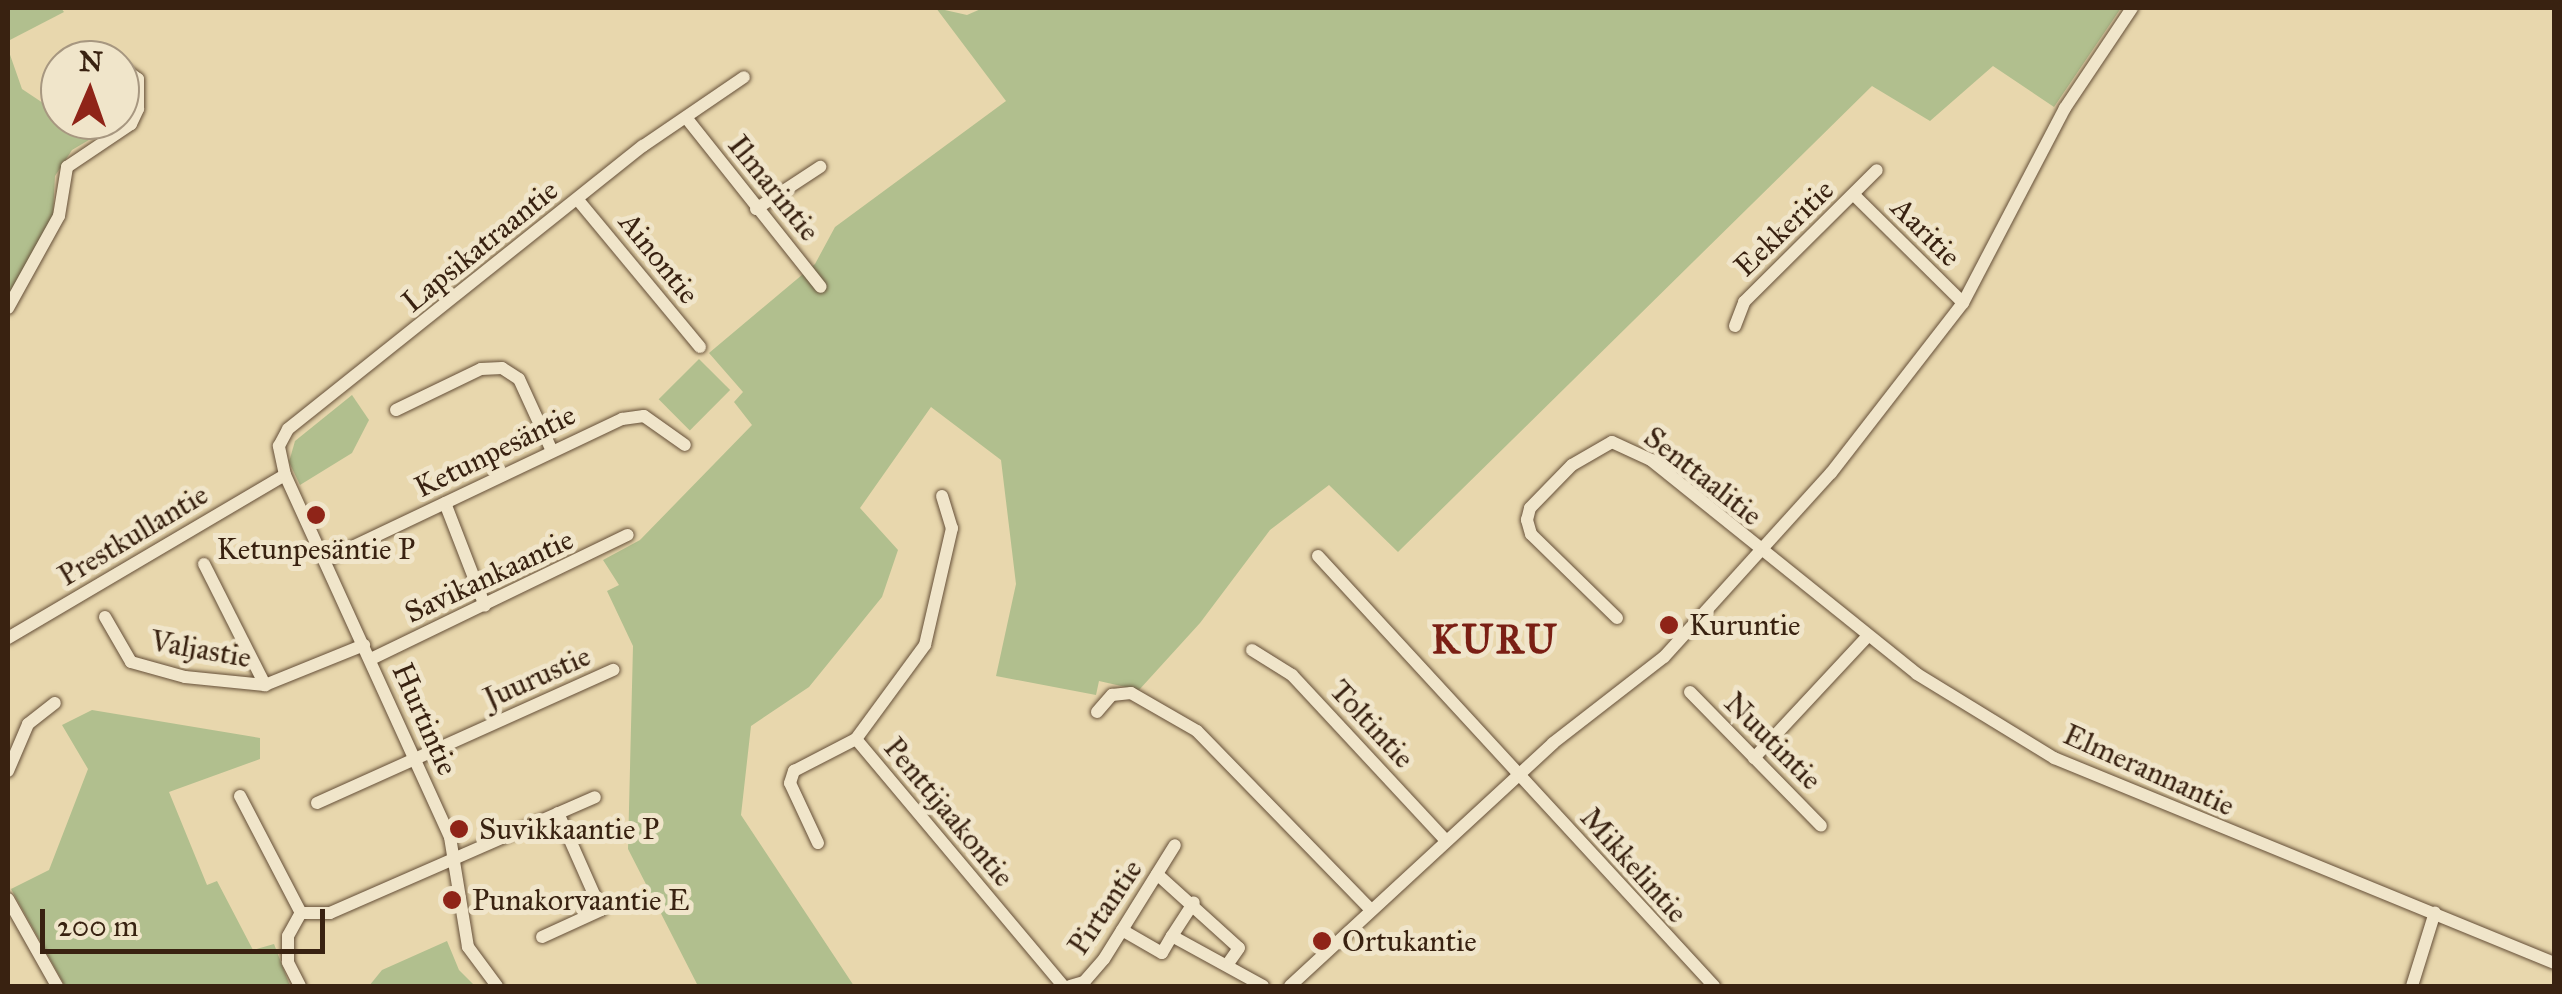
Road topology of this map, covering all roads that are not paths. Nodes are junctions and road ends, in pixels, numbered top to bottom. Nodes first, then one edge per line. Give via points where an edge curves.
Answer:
1 (2132, 8) edge
2 (744, 77) dead end
3 (688, 120) junction
4 (107, 140) edge
5 (820, 167) dead end
6 (1878, 170) dead end
7 (1854, 195) junction
8 (578, 200) junction
9 (756, 209) junction
10 (821, 287) dead end
11 (1963, 304) junction
12 (8, 308) edge
13 (1735, 326) dead end
14 (700, 348) dead end
15 (396, 410) dead end
16 (685, 444) dead end
17 (551, 449) junction
18 (285, 476) junction
19 (942, 496) dead end
20 (445, 503) junction
21 (628, 535) dead end
22 (1762, 553) junction
23 (1318, 556) dead end
24 (325, 560) junction
25 (204, 564) dead end
26 (485, 606) junction
27 (106, 617) dead end
28 (1617, 618) dead end
29 (1867, 636) junction
30 (8, 638) edge
31 (364, 645) junction
32 (1252, 650) dead end
33 (371, 659) junction
34 (613, 670) dead end
35 (265, 685) junction
36 (1690, 692) dead end
37 (55, 704) dead end
38 (1097, 712) dead end
39 (856, 739) junction
40 (416, 758) junction
41 (1754, 758) junction
42 (8, 771) edge
43 (1519, 776) junction
44 (240, 796) dead end
45 (595, 797) dead end
46 (317, 803) dead end
47 (558, 813) junction
48 (1821, 826) dead end
49 (1446, 841) junction
50 (818, 844) dead end
51 (1175, 846) dead end
52 (454, 858) junction
53 (1157, 874) junction
54 (8, 899) edge
55 (1194, 902) junction
56 (1370, 910) junction
57 (2435, 912) junction
58 (301, 913) junction
59 (1122, 930) junction
60 (1172, 936) junction
61 (542, 937) dead end
62 (2554, 963) edge
63 (1228, 964) junction
64 (58, 986) edge
65 (300, 986) edge
66 (497, 986) edge
67 (1067, 986) edge
68 (1263, 986) edge
69 (1290, 986) edge
70 (1714, 986) edge
71 (2412, 986) edge

1 - 11 street via 2065,108
2 - 3 street, Lapsikatraantie
3 - 8 street, Lapsikatraantie via 643,146
3 - 9 street, Ilmarintie
4 - 12 street via 67,166 59,216
5 - 9 street
6 - 7 street, Eekkeritie
7 - 11 street, Aaritie
7 - 13 street, Eekkeritie via 1744,302
8 - 14 street, Ainontie
8 - 18 street, Lapsikatraantie via 288,429 279,446
9 - 10 street, Ilmarintie
11 - 22 street
15 - 17 street via 481,369 502,368 519,379
16 - 17 street, Ketunpesäntie via 644,416 622,418
17 - 20 street, Ketunpesäntie
18 - 24 street, Hurtintie
18 - 30 street, Prestkullantie
19 - 39 street, Penttijaakontie via 952,528 924,645
20 - 24 street, Ketunpesäntie
20 - 26 street
21 - 26 street, Savikankaantie
22 - 28 street, Senttaalitie via 1622,442 1589,451 1530,508 1527,520 1531,534
22 - 29 street, Elmerannantie
22 - 43 street via 1664,656
23 - 43 street, Mikkelintie
24 - 31 street, Hurtintie
25 - 35 street
26 - 33 street, Savikankaantie
27 - 35 street, Valjastie via 131,662 185,677
29 - 41 street
29 - 57 street, Elmerannantie via 2054,758
31 - 33 street, Hurtintie
31 - 35 street, Valjastie
32 - 49 street, Toltintie via 1292,675
33 - 40 street, Hurtintie
34 - 40 street, Juurustie
36 - 41 street, Nuutintie
37 - 42 street via 28,724
38 - 56 street via 1112,694 1131,692 1197,732
39 - 50 street via 794,770 790,783
39 - 67 street, Penttijaakontie
40 - 46 street, Juurustie
40 - 52 street, Hurtintie
41 - 48 street, Nuutintie
43 - 49 street
43 - 70 street, Mikkelintie
44 - 58 street
45 - 47 street
47 - 52 street
47 - 61 street via 602,910
49 - 56 street
51 - 53 street, Pirtantie
52 - 58 street via 330,913
52 - 66 street, Hurtintie via 464,936
53 - 55 street
53 - 59 street, Pirtantie
54 - 64 street
55 - 60 street
55 - 63 street via 1239,948
56 - 69 street
57 - 62 street, Elmerannantie
57 - 71 street
58 - 65 street via 288,936 288,962
59 - 60 street via 1162,953
59 - 67 street, Pirtantie via 1084,982
60 - 63 street
63 - 68 street

